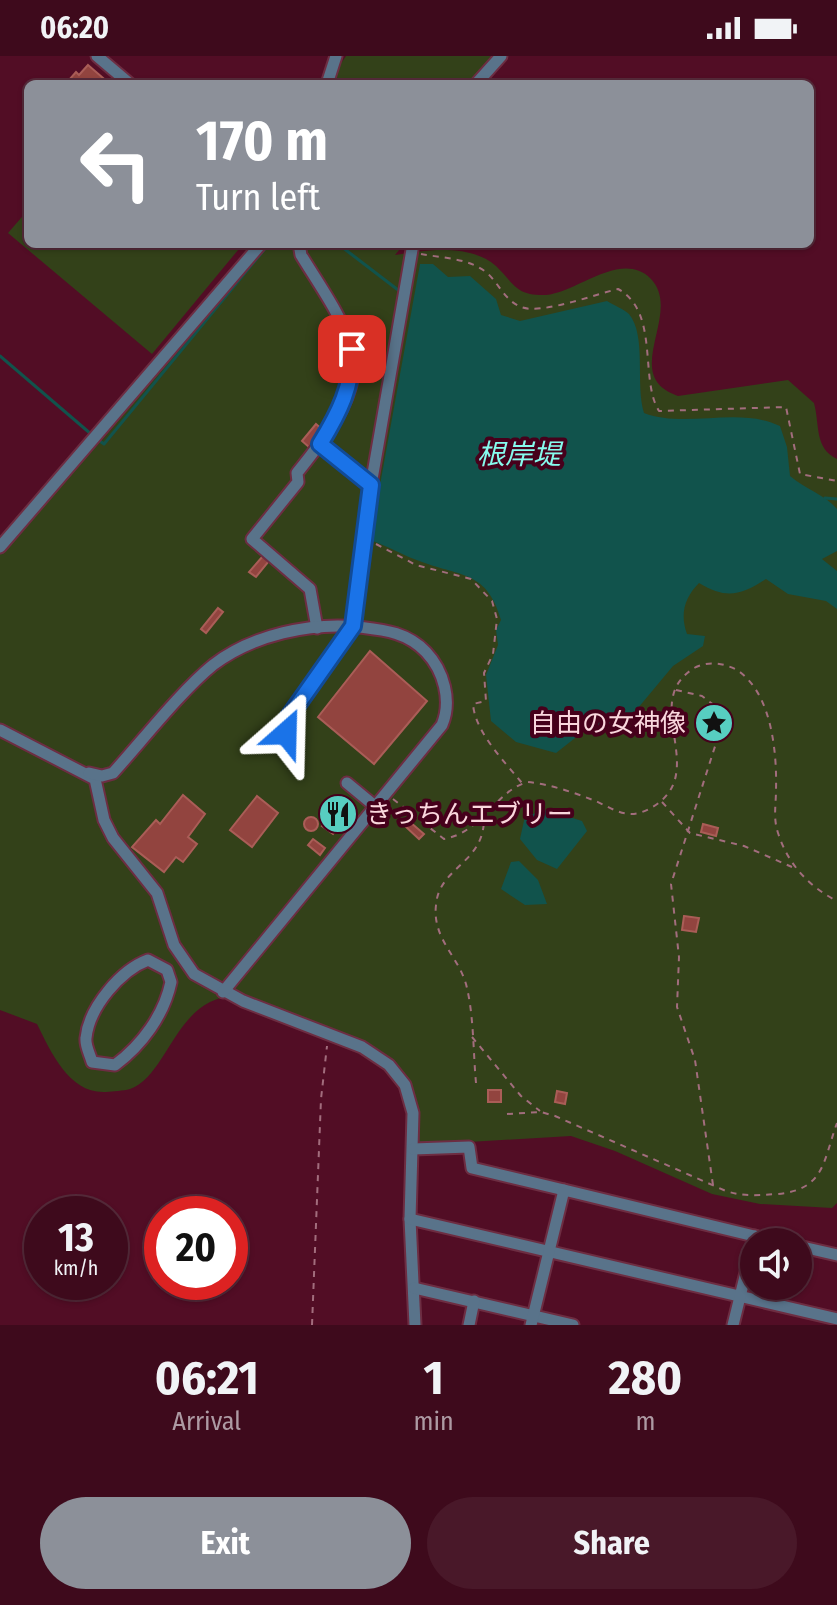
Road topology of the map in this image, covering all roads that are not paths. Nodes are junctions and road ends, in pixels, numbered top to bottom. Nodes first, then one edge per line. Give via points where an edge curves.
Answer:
1 (97, 56) edge
2 (336, 56) edge
3 (501, 56) edge
4 (125, 80) edge
5 (328, 80) edge
6 (480, 80) edge
7 (258, 248) edge
8 (300, 248) edge
9 (415, 249) edge
10 (320, 444) junction
11 (371, 485) junction
12 (0, 547) edge
13 (353, 626) junction
14 (317, 628) junction
15 (0, 730) edge
16 (286, 733) dead end
17 (89, 773) junction
18 (347, 783) dead end
19 (376, 807) junction
20 (148, 960) joint
21 (223, 992) junction
22 (413, 1149) junction
23 (564, 1190) junction
24 (410, 1219) junction
25 (740, 1232) edge
26 (812, 1249) edge
27 (549, 1251) junction
28 (837, 1255) edge
29 (414, 1288) junction
30 (740, 1296) joint
31 (757, 1300) edge
32 (474, 1301) junction
33 (837, 1319) edge
34 (532, 1320) edge
35 (415, 1325) edge
36 (469, 1325) edge
37 (573, 1325) edge
38 (733, 1325) edge

1 - 4 street
2 - 5 street
3 - 6 street
7 - 12 street
8 - 10 street via 352,349 340,412
9 - 11 street
10 - 11 street
10 - 14 street via 297,473 298,482 252,539 310,589
11 - 13 street
13 - 14 street
13 - 16 street via 286,721
13 - 19 street via 401,634 420,646 448,696 442,725
14 - 17 street via 269,636 214,665 113,773
15 - 17 street
17 - 21 street via 113,838 157,893 183,961
18 - 19 street
19 - 21 street
20 - 20 street via 167,970 171,982 156,1021 115,1065 92,1062 85,1042 88,1027 132,966
21 - 22 street via 378,1056 399,1075 413,1113
22 - 23 street via 469,1147 472,1168
22 - 24 street
23 - 25 street
23 - 27 street
24 - 27 street
24 - 29 street
26 - 28 street
27 - 30 street
27 - 34 street
29 - 32 street
29 - 35 street
30 - 38 street
31 - 33 street
32 - 34 street
32 - 36 street
34 - 37 street

